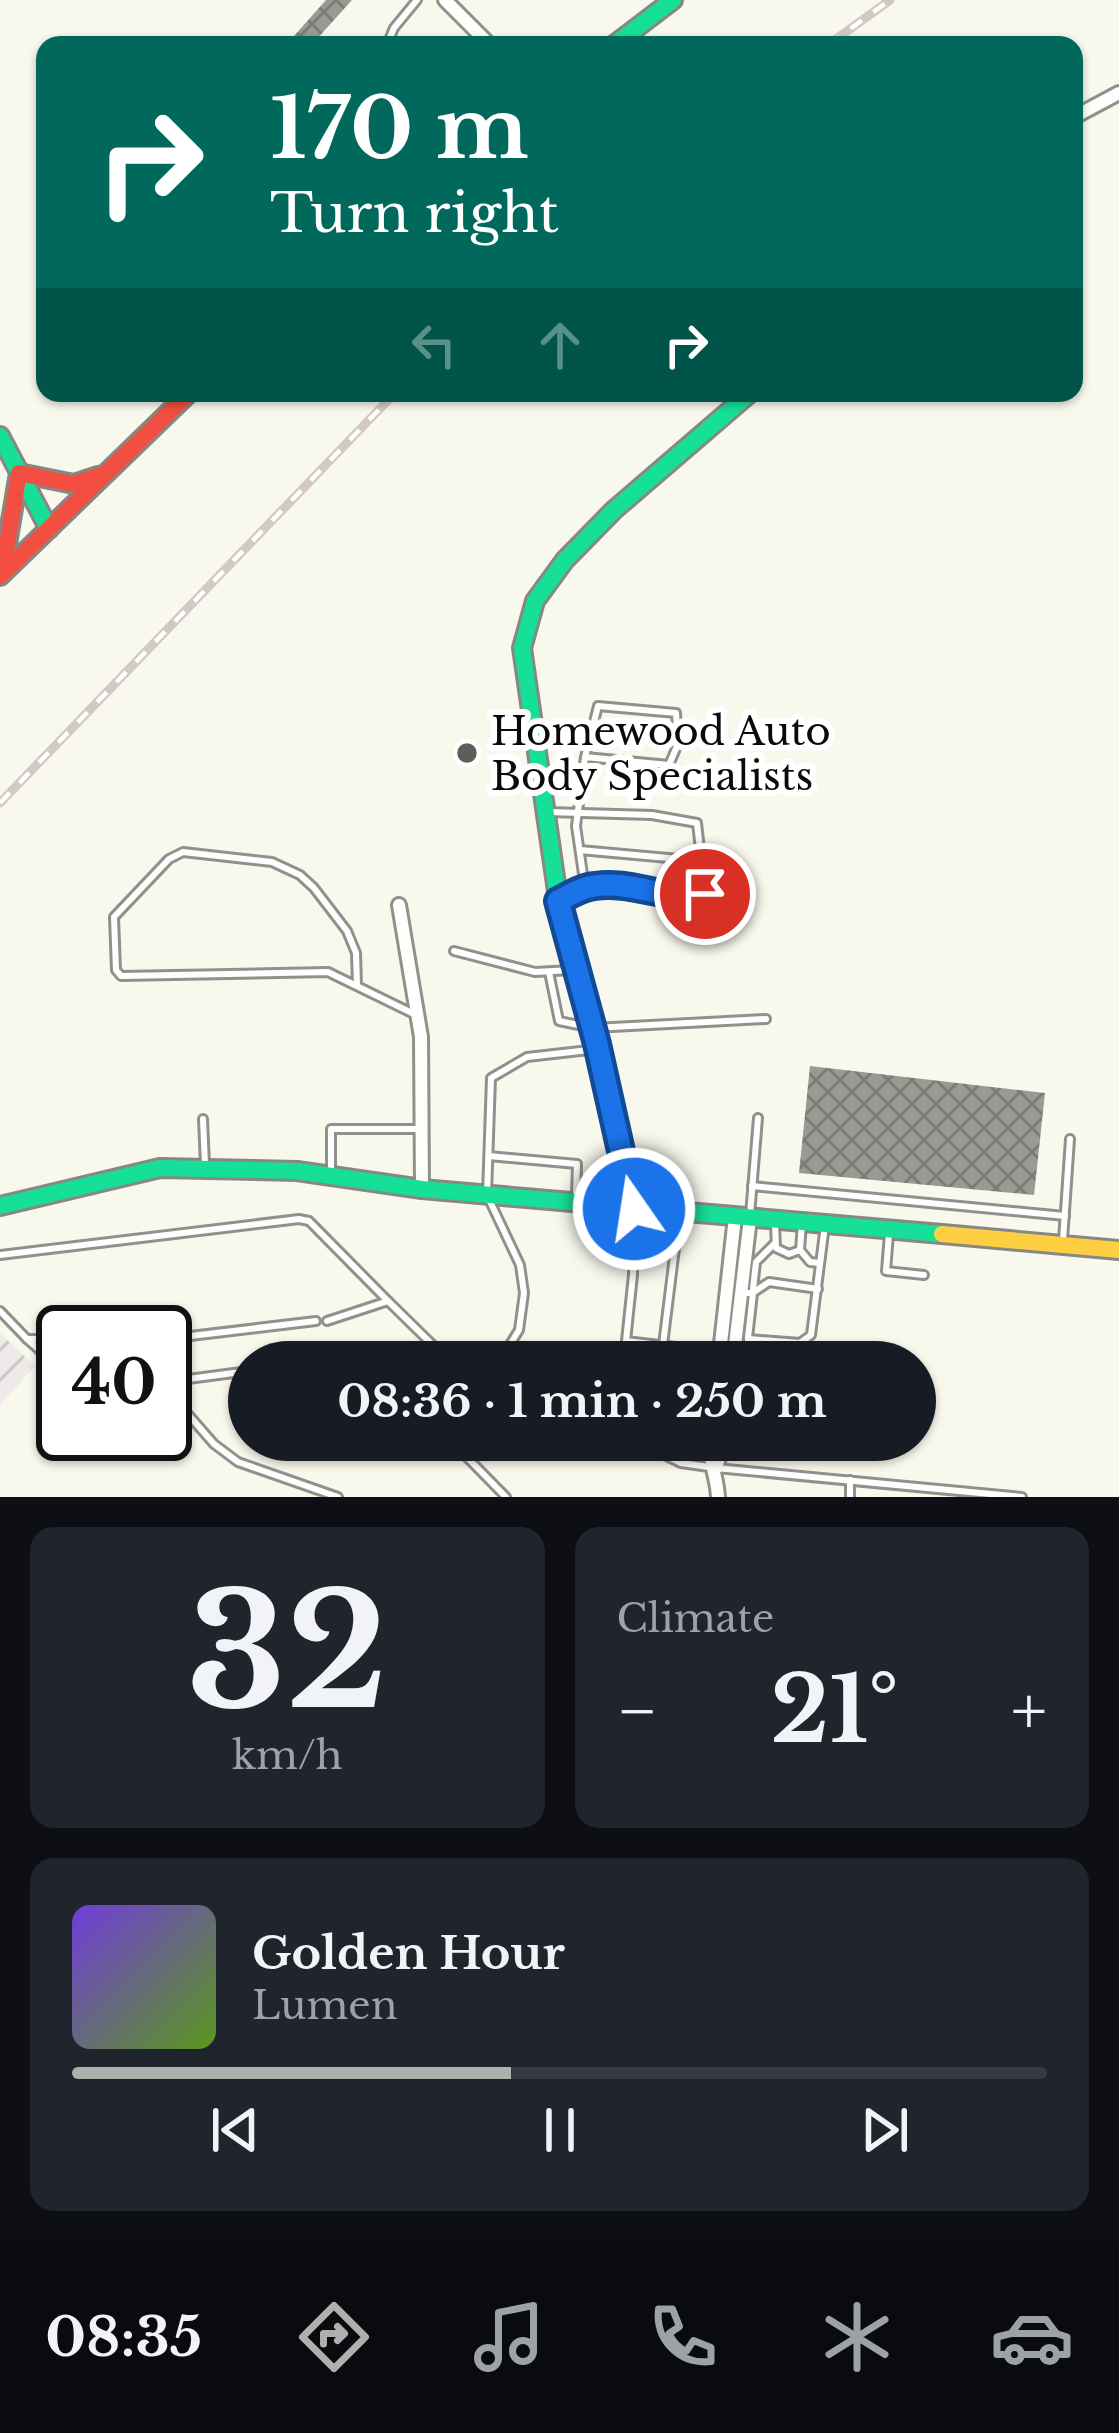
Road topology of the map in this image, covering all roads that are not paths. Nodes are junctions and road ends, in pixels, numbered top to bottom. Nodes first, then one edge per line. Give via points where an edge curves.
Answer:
1 (417, 0) edge
2 (445, 0) edge
3 (673, 0) edge
4 (477, 32) junction
5 (391, 36) edge
6 (473, 36) edge
7 (481, 36) edge
8 (626, 36) edge
9 (1119, 93) edge
10 (1083, 112) edge
11 (179, 402) edge
12 (740, 402) edge
13 (0, 436) edge
14 (19, 473) junction
15 (105, 474) junction
16 (50, 529) junction
17 (0, 564) edge
18 (0, 576) edge
19 (585, 757) junction
20 (544, 812) junction
21 (579, 812) junction
22 (580, 850) junction
23 (701, 861) junction
24 (585, 888) junction
25 (558, 901) junction
26 (399, 905) dead end
27 (454, 951) dead end
28 (576, 970) junction
29 (548, 972) junction
30 (357, 986) junction
31 (418, 1016) junction
32 (766, 1019) dead end
33 (592, 1028) junction
34 (598, 1048) junction
35 (758, 1118) dead end
36 (202, 1119) dead end
37 (422, 1130) junction
38 (1070, 1139) dead end
39 (489, 1156) junction
40 (205, 1168) junction
41 (331, 1175) junction
42 (752, 1186) junction
43 (422, 1189) junction
44 (488, 1195) junction
45 (576, 1203) junction
46 (0, 1206) edge
47 (634, 1209) junction
48 (680, 1213) junction
49 (1065, 1216) junction
50 (742, 1218) junction
51 (775, 1220) junction
52 (802, 1223) junction
53 (825, 1225) junction
54 (889, 1230) junction
55 (775, 1243) junction
56 (1063, 1244) junction
57 (800, 1250) junction
58 (1119, 1250) edge
59 (0, 1255) edge
60 (821, 1267) junction
61 (924, 1275) dead end
62 (818, 1289) junction
63 (747, 1292) junction
64 (388, 1301) junction
65 (0, 1311) edge
66 (316, 1321) dead end
67 (327, 1321) dead end
68 (192, 1336) edge
69 (735, 1338) junction
70 (27, 1339) junction
71 (36, 1339) edge
72 (429, 1341) edge
73 (512, 1341) edge
74 (626, 1341) edge
75 (664, 1341) edge
76 (734, 1341) edge
77 (741, 1341) edge
78 (36, 1347) edge
79 (228, 1374) edge
80 (192, 1380) edge
81 (192, 1418) edge
82 (471, 1461) edge
83 (677, 1461) edge
84 (711, 1461) edge
85 (718, 1461) edge
86 (716, 1468) junction
87 (850, 1480) junction
88 (338, 1497) edge
89 (506, 1497) edge
90 (718, 1497) edge
91 (850, 1497) edge
92 (1022, 1497) edge

1 - 5 lane
2 - 4 street
3 - 8 street
4 - 6 lane
4 - 7 street
9 - 10 street
11 - 15 street
12 - 20 street via 599,527 542,588 527,617 522,648
13 - 14 street
14 - 15 street via 74,484
14 - 16 street
14 - 17 street
15 - 16 street
16 - 18 street
19 - 19 lane via 669,765 678,744 676,713 598,706
19 - 21 lane
20 - 21 lane
20 - 25 street
21 - 22 lane
21 - 23 lane via 697,823
22 - 23 lane
22 - 24 lane
23 - 24 lane via 705,894 688,898 614,884
24 - 25 lane
25 - 28 street
26 - 31 street
27 - 29 lane
28 - 29 lane
28 - 33 street
29 - 33 lane via 559,1021
30 - 30 lane via 299,970 121,976 114,917 183,852 272,862 314,888 346,932
30 - 31 lane
31 - 37 street
32 - 33 lane
33 - 34 street
34 - 39 lane via 527,1057 491,1078
34 - 47 street
35 - 42 lane
36 - 40 lane
37 - 41 lane via 331,1129
37 - 43 street
38 - 49 lane
39 - 44 lane
39 - 45 lane via 577,1164
40 - 41 street
40 - 46 street via 160,1168
41 - 43 street
42 - 49 lane
42 - 50 lane
43 - 44 street
44 - 45 street
44 - 73 lane via 520,1265 524,1293
45 - 47 street
47 - 48 street
47 - 74 lane
48 - 50 street
48 - 75 lane
49 - 56 lane
50 - 51 street
50 - 63 street
50 - 69 street
51 - 52 street
51 - 55 lane
52 - 53 street
52 - 57 lane
53 - 54 street
53 - 60 lane
54 - 56 street
54 - 61 lane via 886,1270
55 - 57 lane via 789,1254
55 - 63 lane via 757,1262
56 - 58 street
57 - 60 lane
59 - 64 lane via 299,1219
60 - 62 lane
62 - 63 lane via 769,1282
62 - 69 lane via 811,1335 800,1342
63 - 69 street
64 - 67 lane
64 - 72 lane
65 - 70 lane
66 - 68 lane
69 - 76 street
69 - 77 lane
70 - 71 lane
70 - 78 lane
79 - 80 lane
81 - 88 lane via 238,1462
82 - 89 lane
83 - 86 lane
84 - 86 street
85 - 86 street
86 - 87 lane
86 - 90 street
87 - 91 lane
87 - 92 lane

